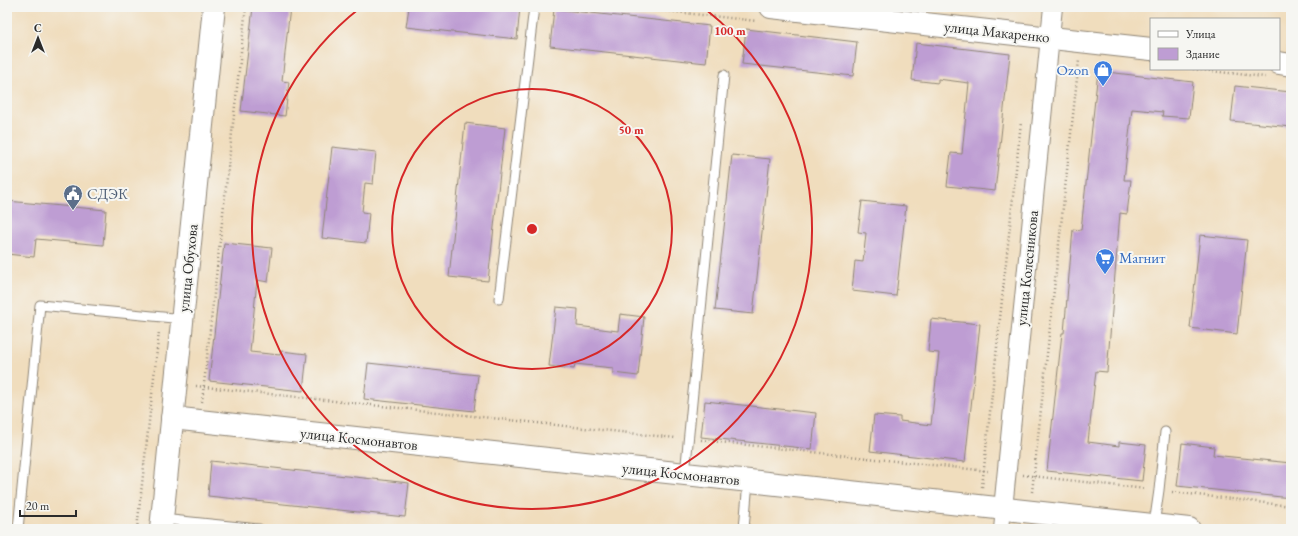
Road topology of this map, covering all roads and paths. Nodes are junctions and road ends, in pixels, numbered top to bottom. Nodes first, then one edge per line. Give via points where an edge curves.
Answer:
1 (214, 7) edge
2 (246, 7) edge
3 (534, 7) edge
4 (771, 7) edge
5 (1053, 7) edge
6 (1050, 38) junction
7 (1082, 42) junction
8 (1150, 49) edge
9 (1291, 65) edge
10 (1280, 68) edge
11 (724, 75) dead end
12 (1022, 115) dead end
13 (499, 299) dead end
14 (183, 319) junction
15 (177, 384) junction
16 (204, 387) junction
17 (172, 418) junction
18 (200, 422) junction
19 (1165, 432) dead end
20 (688, 439) junction
21 (983, 471) junction
22 (1008, 473) junction
23 (685, 474) junction
24 (1033, 476) junction
25 (748, 481) junction
26 (1159, 490) junction
27 (980, 506) junction
28 (1291, 506) edge
29 (1029, 512) junction
30 (1002, 519) edge
31 (162, 524) edge
32 (1154, 525) junction
33 (18, 529) edge
34 (259, 529) edge
35 (744, 529) edge
36 (1189, 529) edge

1 - 14 street, улица Обухова
2 - 16 path
3 - 13 lane
4 - 6 street, улица Макаренко
5 - 6 street, улица Колесникова
6 - 7 street, улица Макаренко
6 - 22 street, улица Колесникова
7 - 8 street, улица Макаренко
7 - 24 path
9 - 10 street
11 - 20 lane
12 - 21 path
14 - 15 street, улица Обухова
14 - 33 lane via 40,305
15 - 16 path
15 - 17 street, улица Обухова
16 - 18 path
16 - 20 path
17 - 18 street, улица Космонавтов
17 - 31 street, улица Обухова
18 - 23 street, улица Космонавтов
19 - 26 lane
20 - 21 path
20 - 23 lane
21 - 22 path
21 - 27 path
22 - 24 path
22 - 30 street, улица Колесникова
23 - 25 street, улица Космонавтов
24 - 26 path
24 - 29 path
25 - 27 street, улица Космонавтов
25 - 35 lane
26 - 28 path
26 - 32 lane
27 - 30 street, улица Космонавтов
29 - 30 street, улица Космонавтов
29 - 32 street, улица Космонавтов
31 - 34 lane
32 - 36 street, улица Космонавтов

